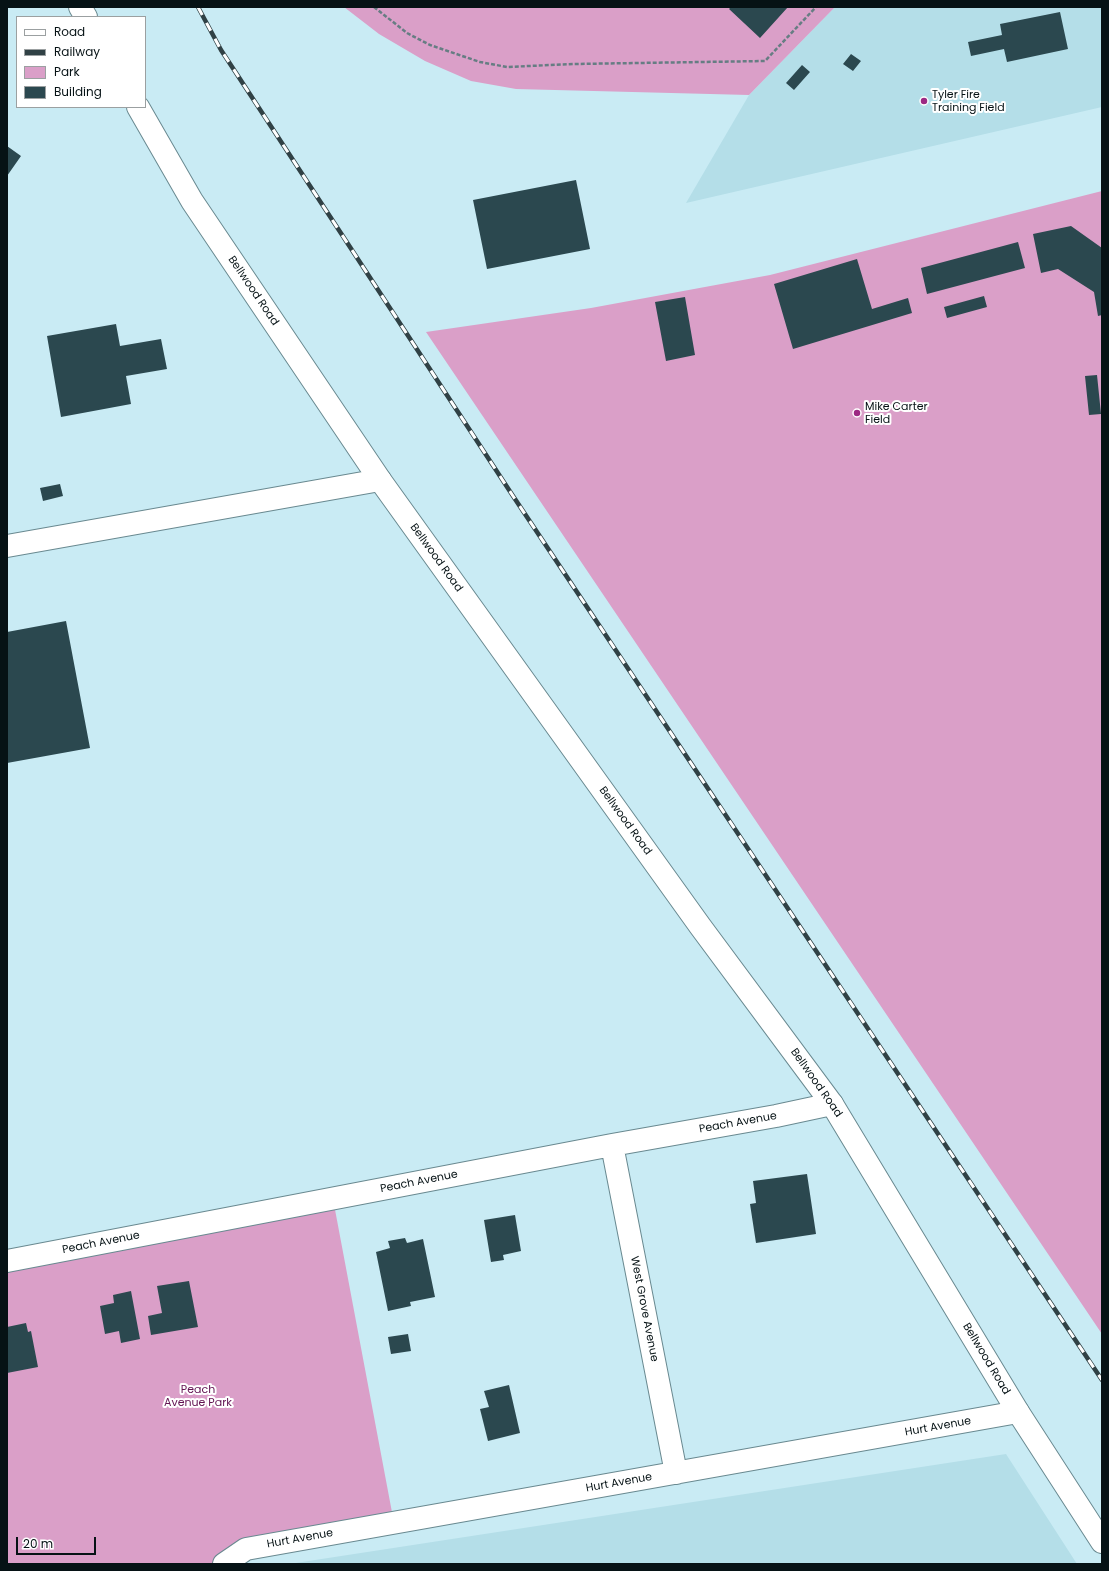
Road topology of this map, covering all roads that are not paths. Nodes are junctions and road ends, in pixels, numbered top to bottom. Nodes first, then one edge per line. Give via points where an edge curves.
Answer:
1 (80, 7) edge
2 (85, 16) edge
3 (139, 108) edge
4 (380, 480) junction
5 (7, 546) edge
6 (832, 1104) junction
7 (612, 1145) junction
8 (7, 1261) edge
9 (1018, 1412) junction
10 (676, 1473) junction
11 (1102, 1542) edge
12 (224, 1564) edge

1 - 2 street
3 - 4 street, Bellwood Road via 192,201
4 - 5 street
4 - 6 street, Bellwood Road via 700,926
6 - 7 street, Peach Avenue
6 - 9 street, Bellwood Road
7 - 8 street, Peach Avenue
7 - 10 street, West Grove Avenue
9 - 10 street, Hurt Avenue
9 - 11 street, Bellwood Road
10 - 12 street, Hurt Avenue via 246,1549

